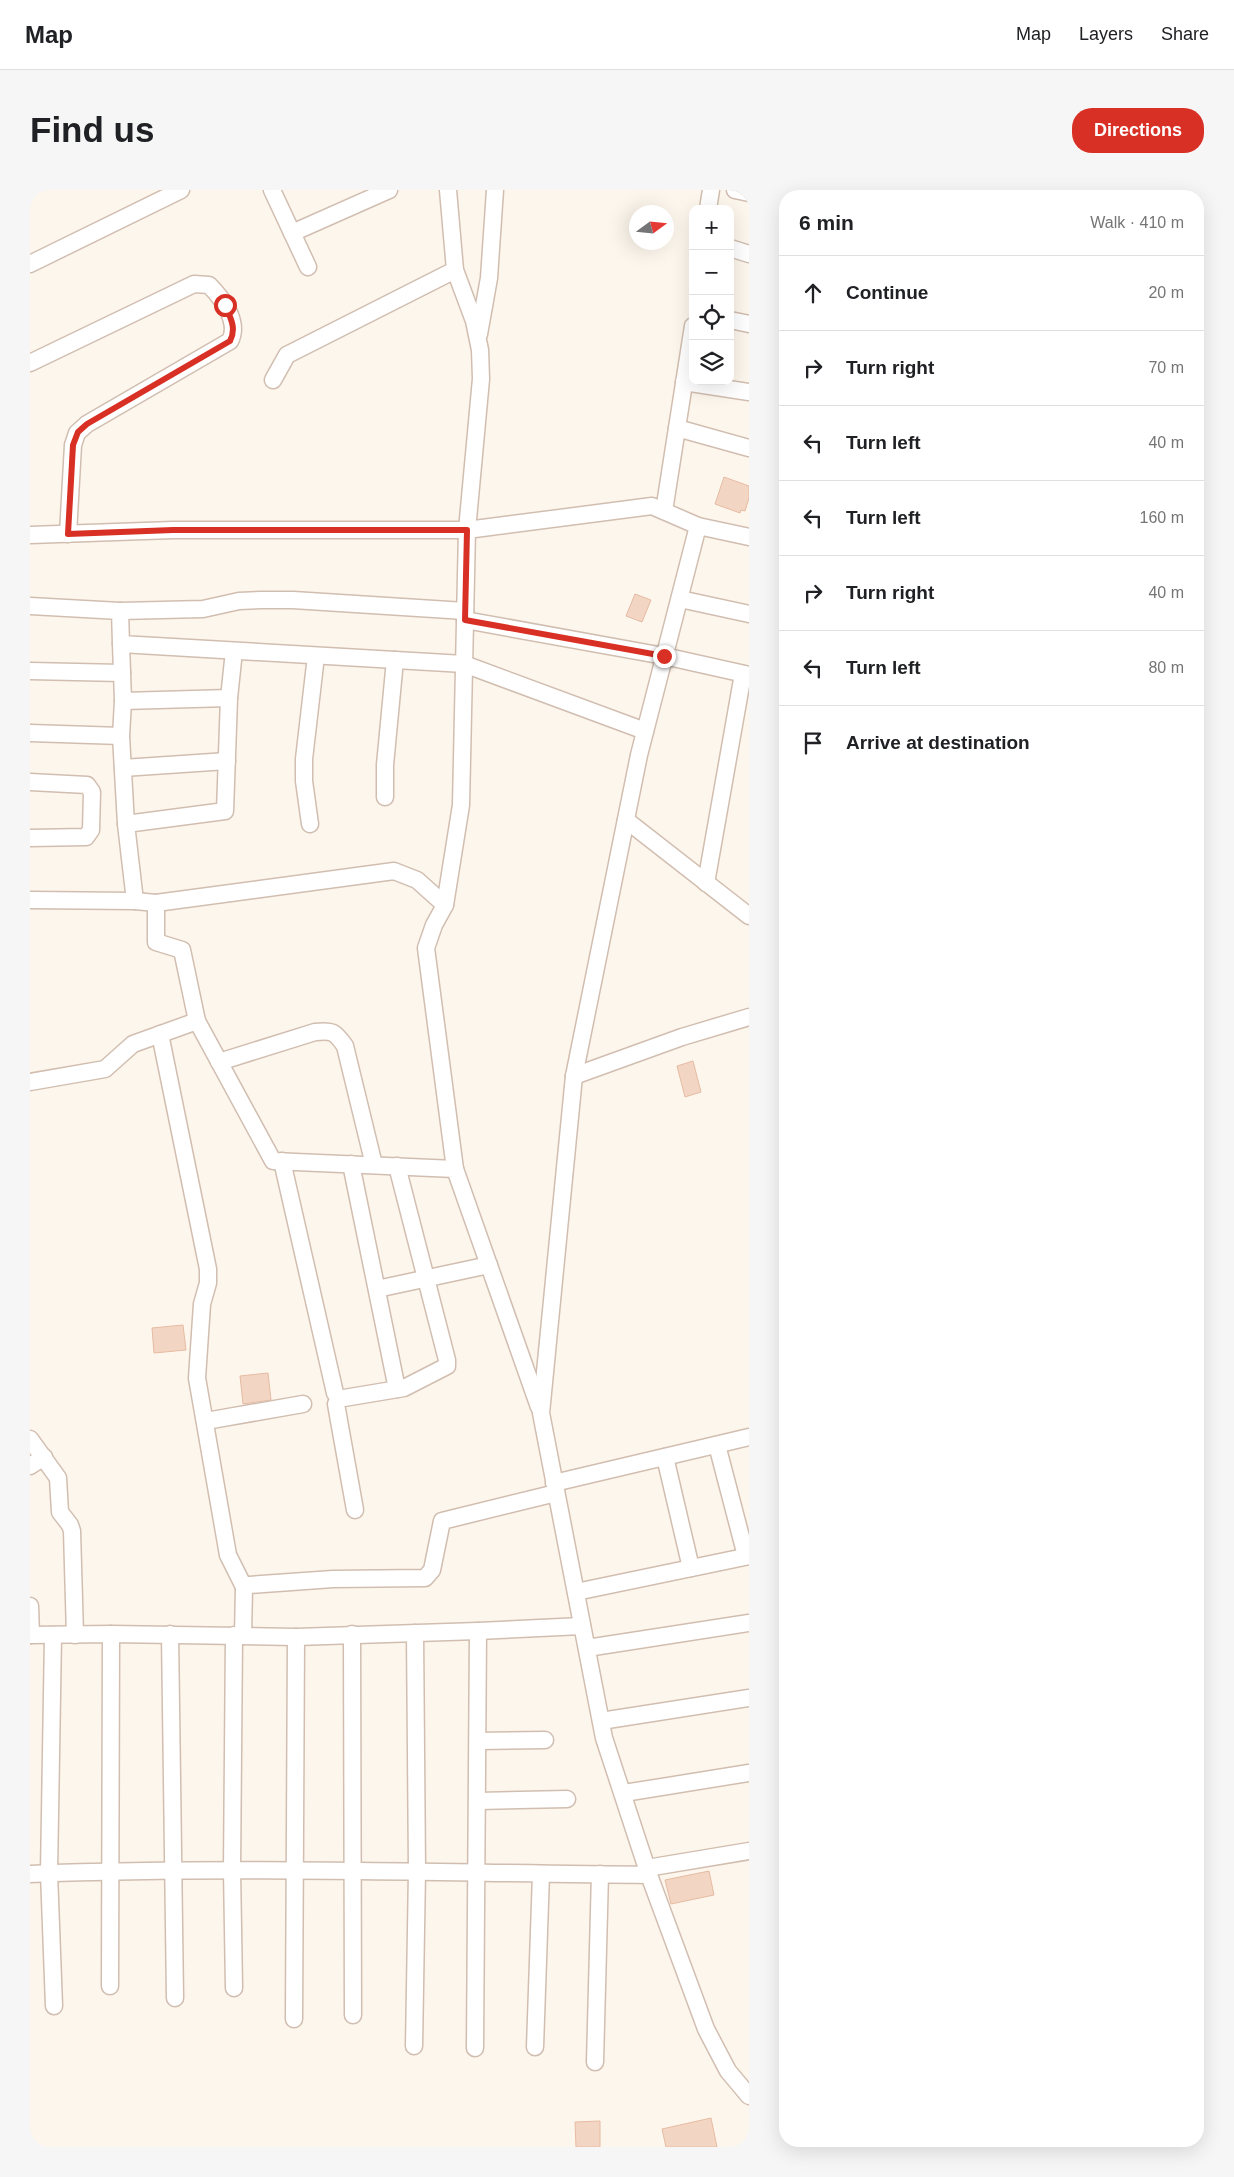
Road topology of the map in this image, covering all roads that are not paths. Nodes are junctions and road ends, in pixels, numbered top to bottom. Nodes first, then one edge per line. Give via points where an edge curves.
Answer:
1 (181, 190) edge
2 (272, 190) edge
3 (389, 190) edge
4 (448, 190) edge
5 (496, 190) edge
6 (711, 190) edge
7 (735, 190) edge
8 (749, 194) edge
9 (709, 205) edge
10 (292, 233) junction
11 (734, 249) edge
12 (749, 254) edge
13 (30, 264) edge
14 (308, 267) dead end
15 (455, 270) junction
16 (734, 321) edge
17 (749, 324) edge
18 (691, 340) edge
19 (478, 341) junction
20 (30, 363) edge
21 (273, 380) dead end
22 (684, 382) junction
23 (749, 392) edge
24 (677, 428) junction
25 (749, 448) edge
26 (664, 512) junction
27 (698, 526) junction
28 (467, 530) junction
29 (68, 534) junction
30 (30, 535) edge
31 (749, 537) edge
32 (680, 599) junction
33 (30, 606) edge
34 (120, 611) junction
35 (749, 614) edge
36 (465, 615) junction
37 (121, 644) junction
38 (234, 651) junction
39 (316, 656) junction
40 (664, 656) junction
41 (395, 660) junction
42 (464, 664) junction
43 (30, 671) edge
44 (122, 672) junction
45 (746, 674) edge
46 (229, 698) junction
47 (123, 701) junction
48 (645, 731) junction
49 (30, 733) edge
50 (121, 736) junction
51 (227, 760) junction
52 (123, 768) junction
53 (30, 782) edge
54 (385, 797) dead end
55 (626, 820) junction
56 (126, 824) junction
57 (310, 824) dead end
58 (30, 838) edge
59 (706, 883) junction
60 (30, 900) edge
61 (135, 901) junction
62 (156, 903) junction
63 (445, 905) junction
64 (749, 916) edge
65 (749, 1017) edge
66 (197, 1021) junction
67 (160, 1034) junction
68 (219, 1062) junction
69 (574, 1076) junction
70 (30, 1082) edge
71 (282, 1161) junction
72 (351, 1164) junction
73 (374, 1165) junction
74 (397, 1166) junction
75 (455, 1169) junction
76 (489, 1265) junction
77 (426, 1278) junction
78 (377, 1289) junction
79 (397, 1389) junction
80 (339, 1398) junction
81 (303, 1404) dead end
82 (541, 1413) junction
83 (206, 1421) junction
84 (749, 1438) edge
85 (30, 1439) edge
86 (717, 1445) junction
87 (44, 1457) junction
88 (665, 1457) junction
89 (30, 1466) edge
90 (555, 1488) junction
91 (354, 1510) dead end
92 (748, 1556) edge
93 (691, 1568) junction
94 (244, 1587) junction
95 (576, 1592) junction
96 (30, 1606) edge
97 (749, 1623) edge
98 (582, 1626) junction
99 (478, 1631) junction
100 (415, 1632) junction
101 (111, 1634) junction
102 (170, 1634) junction
103 (352, 1634) junction
104 (31, 1635) edge
105 (53, 1635) junction
106 (75, 1635) junction
107 (238, 1636) junction
108 (296, 1637) junction
109 (587, 1648) junction
110 (749, 1698) edge
111 (601, 1721) junction
112 (546, 1740) dead end
113 (478, 1741) junction
114 (749, 1773) edge
115 (624, 1793) junction
116 (567, 1799) dead end
117 (478, 1801) junction
118 (749, 1851) edge
119 (232, 1870) junction
120 (296, 1870) junction
121 (354, 1870) junction
122 (110, 1871) junction
123 (172, 1871) junction
124 (418, 1871) junction
125 (648, 1872) junction
126 (49, 1873) junction
127 (478, 1873) junction
128 (30, 1874) edge
129 (541, 1874) junction
130 (600, 1874) junction
131 (110, 1986) dead end
132 (234, 1988) dead end
133 (175, 1998) dead end
134 (54, 2006) dead end
135 (353, 2015) dead end
136 (294, 2018) dead end
137 (414, 2046) dead end
138 (535, 2047) dead end
139 (475, 2048) dead end
140 (595, 2062) dead end
141 (749, 2096) edge

1 - 13 street
2 - 10 street
3 - 10 street
4 - 15 street
5 - 19 street via 489,278
6 - 9 street
7 - 8 street
10 - 14 street
11 - 12 street
15 - 19 street
15 - 21 street via 287,355
16 - 17 street
18 - 22 street
19 - 28 street via 480,379
20 - 29 street via 194,284 209,285 216,292 233,324 234,334 230,341 78,432 73,445
22 - 23 street
22 - 24 street
24 - 25 street
24 - 26 street
26 - 27 street
26 - 28 street via 652,506
27 - 31 street
27 - 32 street
28 - 29 street via 173,530
28 - 36 street
29 - 30 street
32 - 35 street
32 - 40 street
33 - 34 street
34 - 36 street via 203,609 239,600 292,600
34 - 37 street
36 - 40 street
36 - 42 street
37 - 38 street
37 - 44 street
38 - 39 street
38 - 46 street
39 - 41 street
39 - 57 street via 304,759
40 - 45 street
40 - 48 street
41 - 42 street
41 - 54 street
42 - 48 street
42 - 63 street via 461,805
43 - 44 street
44 - 47 street
45 - 59 street
46 - 47 street
46 - 51 street
47 - 50 street
48 - 55 street
49 - 50 street
50 - 52 street
51 - 52 street
51 - 56 street via 225,811
52 - 56 street
53 - 58 street via 87,785 92,792 91,830 86,837
55 - 59 street
55 - 69 street
56 - 61 street
59 - 64 street
60 - 61 street
61 - 62 street
62 - 63 street via 394,871 417,880
62 - 66 street via 156,942 182,950
63 - 75 street via 426,948
65 - 69 street
66 - 67 street
66 - 68 street
67 - 70 street via 133,1044 105,1069
67 - 83 street via 208,1268 196,1369
68 - 71 street via 273,1161
68 - 73 street via 315,1032 327,1030 336,1034 345,1046
69 - 82 street
71 - 72 street
71 - 80 street via 335,1393
72 - 73 street
72 - 78 street
73 - 74 street
74 - 75 street
74 - 77 street
75 - 76 street
76 - 77 street
76 - 82 street
77 - 78 street
77 - 79 street via 447,1366
78 - 79 street
79 - 80 street
80 - 91 street via 336,1404
81 - 83 street
82 - 90 street
83 - 94 street via 228,1555
84 - 86 street
85 - 87 street
86 - 88 street
86 - 92 street
87 - 89 street
87 - 106 street via 58,1478 60,1512 72,1531
88 - 90 street
88 - 93 street
90 - 94 street via 442,1521 432,1570 425,1578 333,1579
90 - 95 street
92 - 93 street
93 - 95 street
94 - 107 street
95 - 98 street
96 - 104 street
97 - 109 street
98 - 99 street
98 - 109 street
99 - 100 street
99 - 113 street
100 - 103 street
100 - 124 street
101 - 102 street
101 - 106 street
101 - 122 street
102 - 107 street
102 - 123 street
103 - 108 street
103 - 121 street
104 - 105 street
105 - 106 street
105 - 126 street
107 - 108 street
107 - 119 street
108 - 120 street
109 - 111 street
110 - 111 street
111 - 115 street
112 - 113 street
113 - 117 street
114 - 115 street
115 - 125 street
116 - 117 street
117 - 127 street
118 - 125 street
119 - 120 street
119 - 123 street
119 - 132 street
120 - 121 street
120 - 136 street
121 - 124 street
121 - 135 street
122 - 123 street
122 - 126 street
122 - 131 street
123 - 133 street
124 - 127 street
124 - 137 street
125 - 130 street
125 - 141 street via 706,2029 728,2071
126 - 128 street
126 - 134 street
127 - 129 street
127 - 139 street
129 - 130 street
129 - 138 street
130 - 140 street

